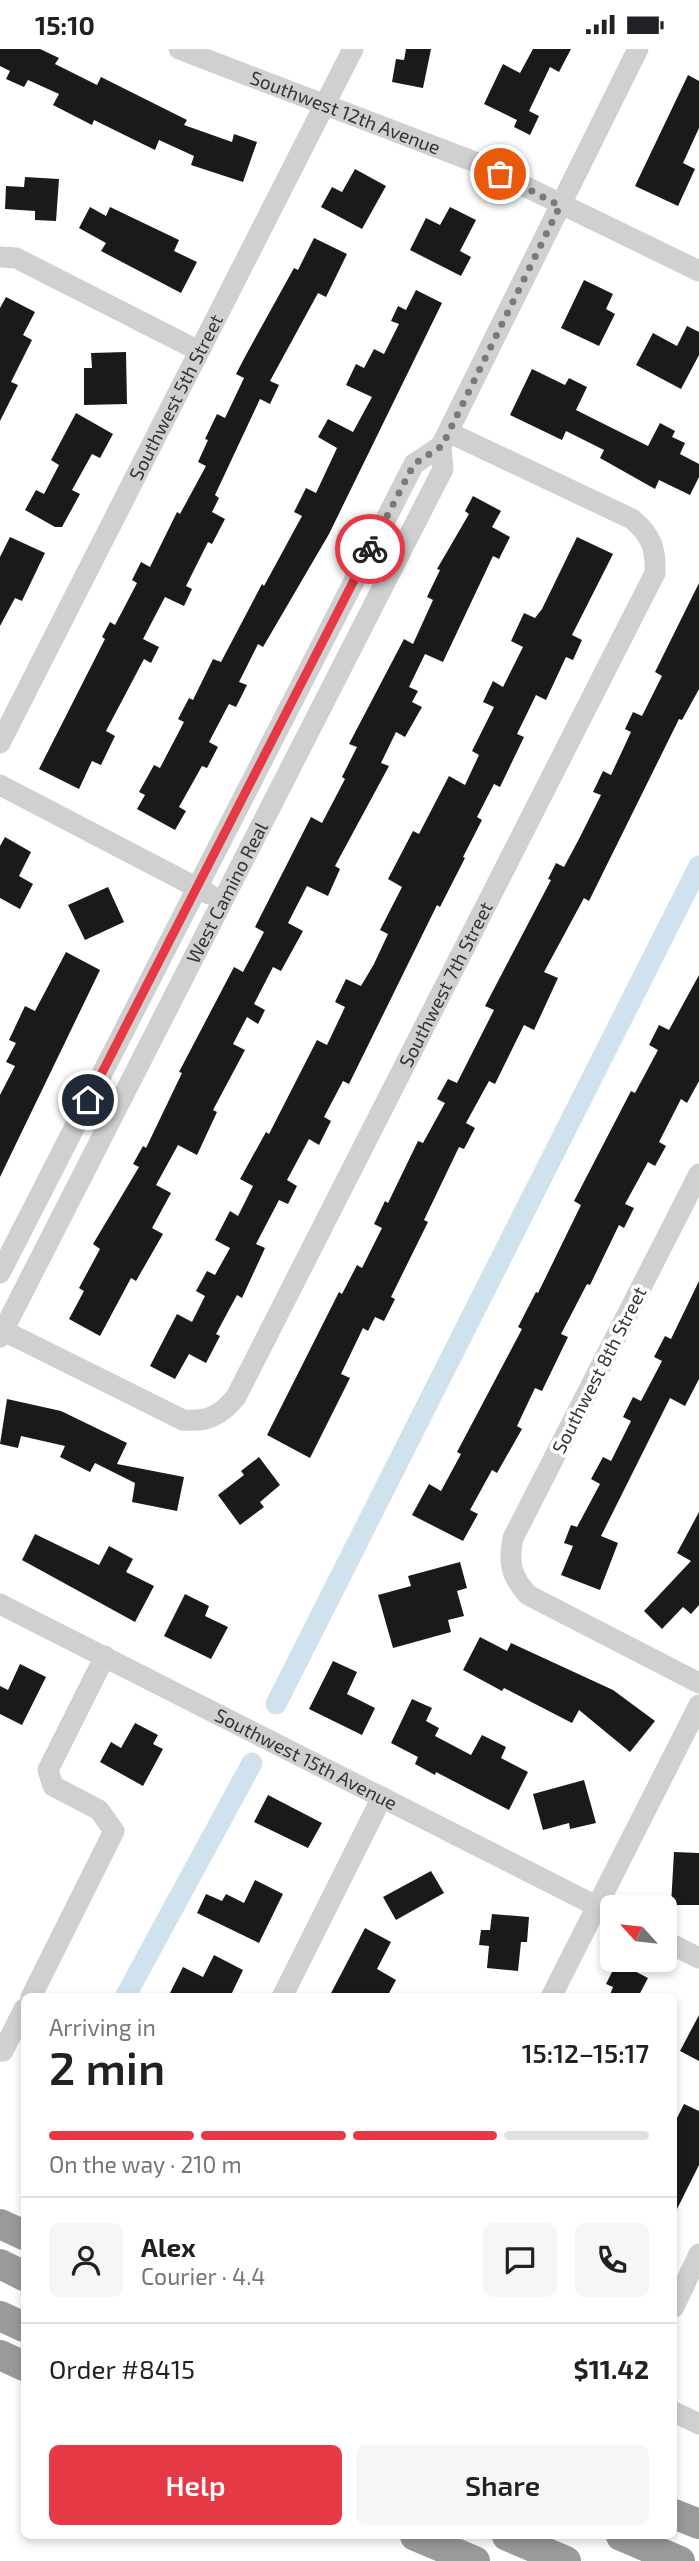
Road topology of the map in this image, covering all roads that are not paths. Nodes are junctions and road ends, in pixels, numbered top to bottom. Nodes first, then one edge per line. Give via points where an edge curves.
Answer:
1 (179, 49) edge
2 (353, 49) edge
3 (638, 49) edge
4 (324, 105) junction
5 (560, 206) junction
6 (0, 257) edge
7 (699, 271) edge
8 (200, 351) junction
9 (445, 439) junction
10 (0, 743) edge
11 (0, 785) edge
12 (196, 887) junction
13 (222, 900) junction
14 (699, 1174) edge
15 (0, 1273) edge
16 (1, 1333) edge
17 (0, 1604) edge
18 (105, 1656) junction
19 (699, 1683) edge
20 (699, 1705) edge
21 (382, 1797) junction
22 (612, 1895) edge
23 (600, 1907) edge
24 (600, 1918) edge
25 (677, 1947) edge
26 (699, 1958) edge
27 (33, 1993) edge
28 (284, 1993) edge
29 (553, 1993) edge
30 (21, 2015) edge
31 (0, 2051) edge
32 (0, 2224) edge
33 (21, 2234) edge
34 (699, 2254) edge
35 (0, 2265) edge
36 (21, 2275) edge
37 (677, 2301) edge
38 (0, 2316) edge
39 (21, 2326) edge
40 (0, 2355) edge
41 (21, 2365) edge
42 (677, 2413) edge
43 (699, 2424) edge
44 (677, 2515) edge
45 (699, 2524) edge
46 (422, 2539) edge
47 (514, 2539) edge
48 (628, 2539) edge
49 (475, 2561) edge
50 (566, 2561) edge
51 (680, 2561) edge

1 - 4 street, Southwest 12th Avenue
2 - 4 street, Southwest 5th Street
3 - 5 street, West Camino Real
4 - 5 street, Southwest 12th Avenue via 475,162
4 - 8 street, Southwest 5th Street
5 - 7 street, Southwest 12th Avenue
5 - 9 street, West Camino Real
6 - 8 street via 16,258
8 - 10 street, Southwest 5th Street
9 - 12 street, West Camino Real via 414,464
9 - 13 street, West Camino Real via 443,469
9 - 16 street, Southwest 7th Street via 632,519 648,532 656,551 655,573 236,1397 223,1413 204,1421 183,1420
11 - 12 street
12 - 13 street
12 - 15 street, West Camino Real
13 - 16 street, West Camino Real
14 - 19 street, Southwest 8th Street via 513,1538 509,1559 514,1580 528,1595
17 - 18 street, Southwest 15th Avenue
18 - 21 street, Southwest 15th Avenue
18 - 27 street via 48,1770 52,1786 99,1810 114,1831
20 - 22 street
21 - 23 street, Southwest 15th Avenue
21 - 28 street
24 - 29 street
25 - 26 street
30 - 31 street
32 - 33 highway
34 - 37 street
35 - 36 highway
38 - 39 highway
40 - 41 highway
42 - 43 street
44 - 45 highway
46 - 49 highway
47 - 50 highway
48 - 51 highway

